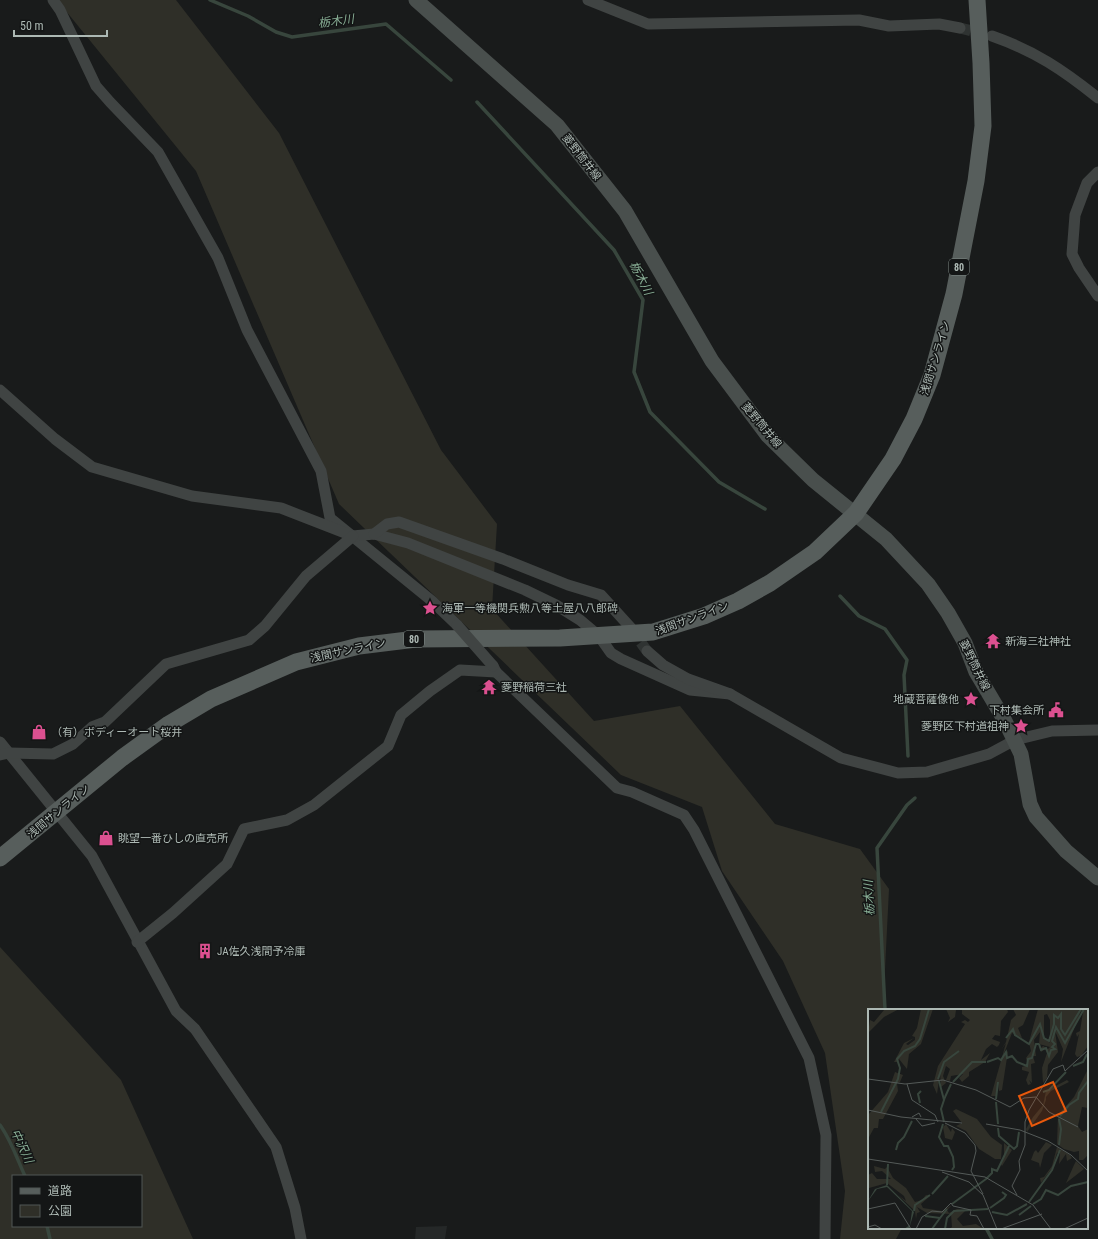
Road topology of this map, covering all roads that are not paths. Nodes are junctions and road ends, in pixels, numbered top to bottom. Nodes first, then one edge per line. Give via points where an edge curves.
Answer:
1 (53, 0) edge
2 (416, 0) edge
3 (588, 0) edge
4 (977, 0) edge
5 (960, 28) tunnel mouth
6 (992, 36) tunnel mouth
7 (1098, 98) edge
8 (1098, 172) edge
9 (1098, 296) edge
10 (0, 390) edge
11 (856, 513) junction
12 (374, 534) junction
13 (353, 536) junction
14 (631, 628) tunnel mouth
15 (599, 636) junction
16 (647, 651) tunnel mouth
17 (495, 669) junction
18 (730, 694) junction
19 (1098, 730) edge
20 (1015, 740) junction
21 (0, 742) edge
22 (5, 754) edge
23 (56, 813) junction
24 (0, 858) edge
25 (1098, 878) edge
26 (137, 942) junction
27 (301, 1239) edge
28 (825, 1239) edge

1 - 13 street via 96,86 158,152 214,251 247,330 321,471 330,518
2 - 11 main road, 菱野筒井線 via 557,125 625,212 712,361 768,436 813,480
3 - 5 street via 648,24 859,20 888,26 939,24
4 - 11 main road, 浅間サンライン / 80 via 983,126 976,181 954,294 932,376 914,419 893,459
6 - 7 street via 1012,42 1047,60
8 - 9 street via 1087,183 1075,215 1072,254
10 - 13 street via 55,439 92,467 192,496 280,508
11 - 15 main road, 浅間サンライン / 80 via 815,552 738,601 704,616 653,632
11 - 20 main road, 菱野筒井線 via 907,560 928,584 965,643 976,672
12 - 13 street
12 - 14 street via 386,524 399,522 503,559 601,596
12 - 15 street via 408,543 525,590 568,612
13 - 17 street, bridge via 457,625
13 - 22 street via 306,576 265,626 250,640 166,664 105,722 92,727 73,744 60,751 53,754
15 - 18 street via 612,653 642,669 690,690
15 - 23 main road, 浅間サンライン / 80 via 416,639 359,646 296,662 211,699 169,724 122,758
16 - 18 street via 663,665 688,679
17 - 26 street via 460,670 401,715 388,746 314,805 287,820 244,829 227,864
17 - 28 street via 617,788 684,815 694,830 809,1058 826,1135
18 - 20 street via 841,758 898,773 933,770 989,754
19 - 20 street via 1052,731
20 - 25 main road, 菱野筒井線 via 1021,754 1030,804 1036,817 1066,851
21 - 22 street
22 - 23 street
23 - 24 main road, 浅間サンライン / 80
23 - 26 street via 92,856
26 - 27 street via 176,1011 195,1029 276,1147 295,1208

